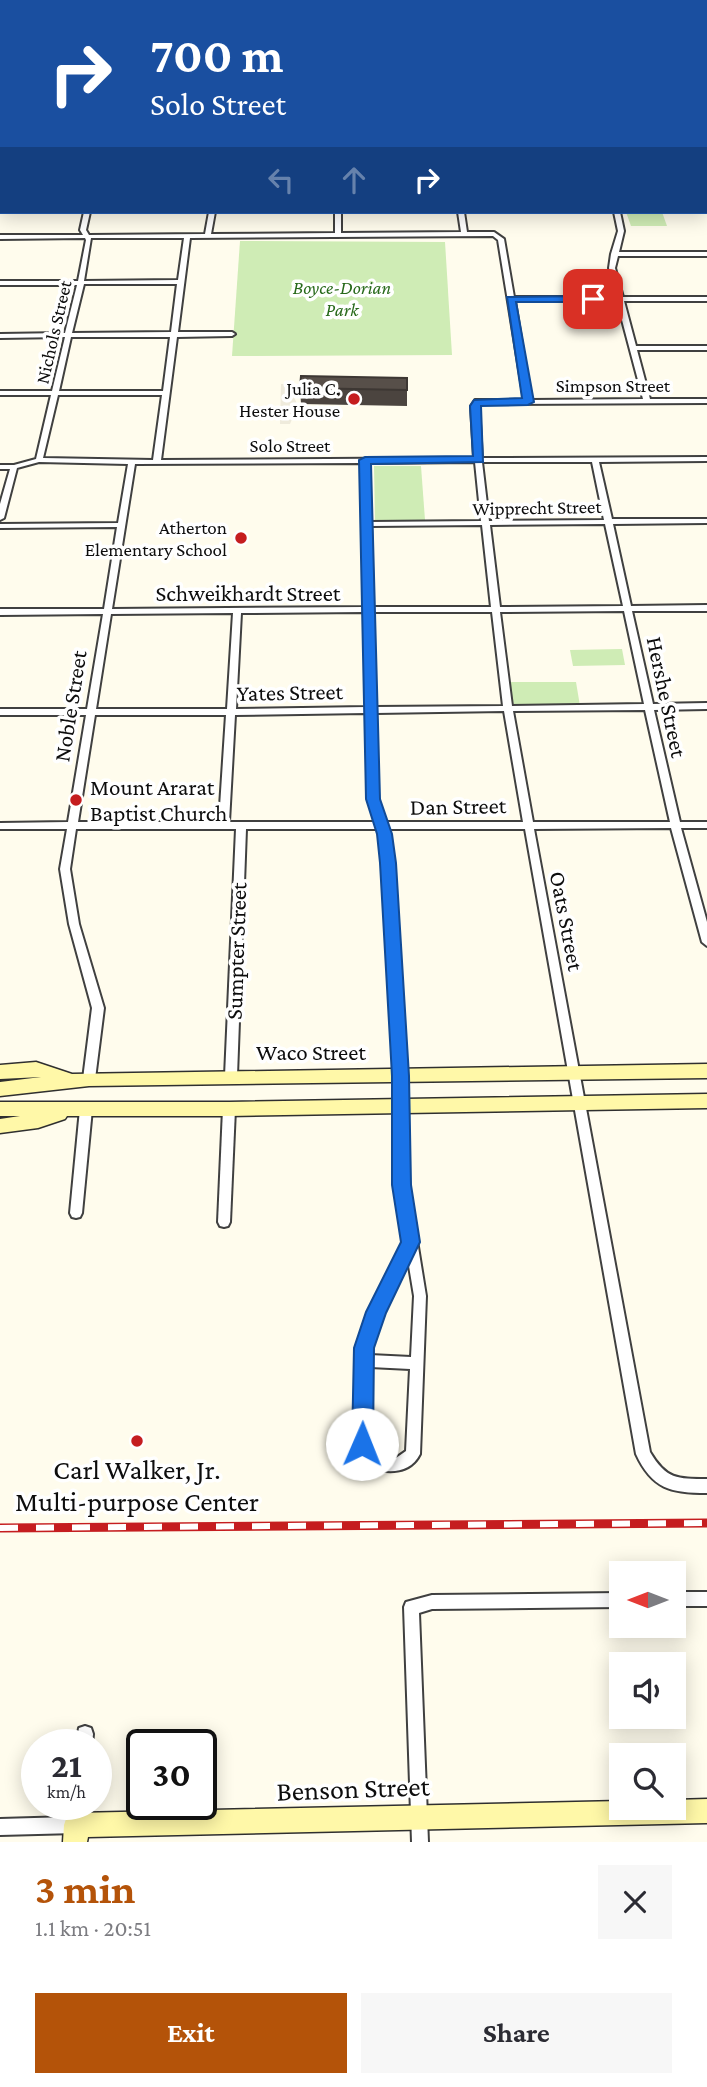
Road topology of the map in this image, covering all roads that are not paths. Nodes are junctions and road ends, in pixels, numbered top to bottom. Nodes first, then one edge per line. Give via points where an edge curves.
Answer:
1 (87, 214) edge
2 (212, 214) edge
3 (338, 214) edge
4 (461, 214) edge
5 (617, 214) edge
6 (464, 233) junction
7 (84, 236) junction
8 (187, 236) junction
9 (208, 236) junction
10 (338, 236) junction
11 (0, 237) edge
12 (614, 254) junction
13 (707, 254) edge
14 (82, 282) junction
15 (179, 282) junction
16 (0, 283) edge
17 (510, 299) junction
18 (620, 299) junction
19 (707, 299) edge
20 (232, 334) dead end
21 (69, 335) junction
22 (0, 336) edge
23 (172, 336) junction
24 (633, 348) junction
25 (707, 348) edge
26 (0, 393) edge
27 (55, 393) junction
28 (166, 393) junction
29 (647, 401) junction
30 (707, 401) edge
31 (478, 402) joint
32 (528, 402) junction
33 (595, 459) junction
34 (707, 459) edge
35 (39, 460) junction
36 (365, 460) junction
37 (478, 460) junction
38 (157, 461) junction
39 (132, 462) junction
40 (0, 467) edge
41 (14, 467) junction
42 (0, 518) edge
43 (707, 521) edge
44 (608, 522) junction
45 (367, 524) junction
46 (487, 524) junction
47 (120, 525) junction
48 (0, 526) edge
49 (628, 607) junction
50 (707, 608) edge
51 (496, 609) junction
52 (0, 612) edge
53 (107, 612) junction
54 (237, 612) junction
55 (367, 612) junction
56 (650, 706) junction
57 (707, 706) edge
58 (508, 710) junction
59 (370, 711) junction
60 (0, 712) edge
61 (90, 712) junction
62 (231, 712) junction
63 (527, 824) junction
64 (72, 825) junction
65 (675, 825) junction
66 (707, 825) edge
67 (0, 826) edge
68 (224, 826) junction
69 (241, 826) junction
70 (383, 827) junction
71 (707, 942) edge
72 (707, 1071) edge
73 (0, 1072) edge
74 (575, 1074) junction
75 (231, 1076) junction
76 (400, 1076) junction
77 (82, 1080) junction
78 (0, 1089) edge
79 (707, 1101) edge
80 (580, 1104) junction
81 (400, 1105) junction
82 (0, 1109) edge
83 (80, 1109) junction
84 (229, 1109) junction
85 (0, 1126) edge
86 (76, 1213) dead end
87 (224, 1222) dead end
88 (410, 1242) junction
89 (363, 1361) junction
90 (417, 1363) junction
91 (707, 1486) edge
92 (686, 1599) edge
93 (707, 1599) edge
94 (609, 1600) edge
95 (707, 1811) edge
96 (419, 1816) junction
97 (76, 1824) edge
98 (0, 1827) edge
99 (420, 1842) edge

1 - 7 street, Nichols Street
2 - 9 street
3 - 10 street
4 - 6 street
5 - 12 street via 621,231
6 - 10 street
6 - 17 street via 491,233 501,239
7 - 8 street
7 - 11 street
7 - 14 street, Nichols Street via 89,240
8 - 9 street
8 - 15 street
9 - 10 street
12 - 13 street
12 - 18 street via 612,268
14 - 15 street
14 - 16 street
14 - 21 street, Nichols Street
15 - 23 street
17 - 18 street
17 - 32 street
18 - 19 street
18 - 24 street
20 - 23 street
21 - 22 street
21 - 23 street
21 - 27 street, Nichols Street
23 - 28 street
24 - 25 street
24 - 29 street
26 - 27 street
27 - 28 street
27 - 35 street, Nichols Street
28 - 38 street
29 - 30 street, Simpson Street
29 - 32 street, Simpson Street
31 - 32 street, Simpson Street
31 - 37 street, Oats Street
33 - 34 street, Solo Street
33 - 37 street, Solo Street
33 - 44 street, Hershe Street
35 - 39 street, Solo Street
35 - 41 street, Solo Street
36 - 37 street, Solo Street
36 - 38 street, Solo Street
36 - 45 street
37 - 46 street, Oats Street
38 - 39 street, Solo Street
39 - 47 street, Noble Street
40 - 41 street, Solo Street
41 - 42 street
43 - 44 street, Wipprecht Street
44 - 46 street, Wipprecht Street
44 - 49 street, Hershe Street
45 - 46 street, Wipprecht Street
45 - 55 street
46 - 51 street, Oats Street
47 - 48 street
47 - 53 street, Noble Street
49 - 50 street, Schweikhardt Street
49 - 51 street, Schweikhardt Street
49 - 56 street, Hershe Street
51 - 55 street, Schweikhardt Street
51 - 58 street, Oats Street
52 - 53 street, Schweikhardt Street
53 - 54 street, Schweikhardt Street
53 - 61 street, Noble Street
54 - 55 street, Schweikhardt Street
54 - 62 street
55 - 59 street
56 - 57 street, Yates Street
56 - 58 street, Yates Street
56 - 65 street, Hershe Street
58 - 59 street, Yates Street
58 - 63 street, Oats Street
59 - 62 street, Yates Street
59 - 70 street via 373,799
60 - 61 street, Yates Street
61 - 62 street, Yates Street
61 - 64 street, Noble Street
62 - 68 street
63 - 65 street, Dan Street
63 - 70 street, Dan Street
63 - 74 street, Oats Street
64 - 67 street, Dan Street
64 - 68 street, Dan Street
64 - 77 street, Noble Street via 65,874 68,899 98,1008
65 - 66 street, Dan Street
65 - 71 street, Hershe Street
68 - 69 street, Dan Street
69 - 70 street, Dan Street
69 - 75 street, Sumpter Street
70 - 76 street
72 - 74 main road, Waco Street
73 - 77 main road via 36,1069
74 - 76 main road, Waco Street
74 - 80 street, Oats Street
75 - 76 main road, Waco Street
75 - 77 main road, Waco Street
76 - 81 street
77 - 78 main road, Waco Street
79 - 80 main road
80 - 81 main road
80 - 91 street, Oats Street via 643,1454 656,1476 676,1486
81 - 84 main road
81 - 88 street via 402,1185
82 - 83 main road
83 - 84 main road
83 - 85 main road
83 - 86 street
84 - 87 street
88 - 89 street via 376,1312
88 - 90 street via 421,1296
89 - 90 street
89 - 90 street via 362,1444 374,1462 398,1465 413,1454
92 - 93 street
94 - 96 street via 432,1602 411,1607
95 - 96 main road, Benson Street
96 - 97 main road, Benson Street
96 - 99 street
97 - 98 street, Benson Street

